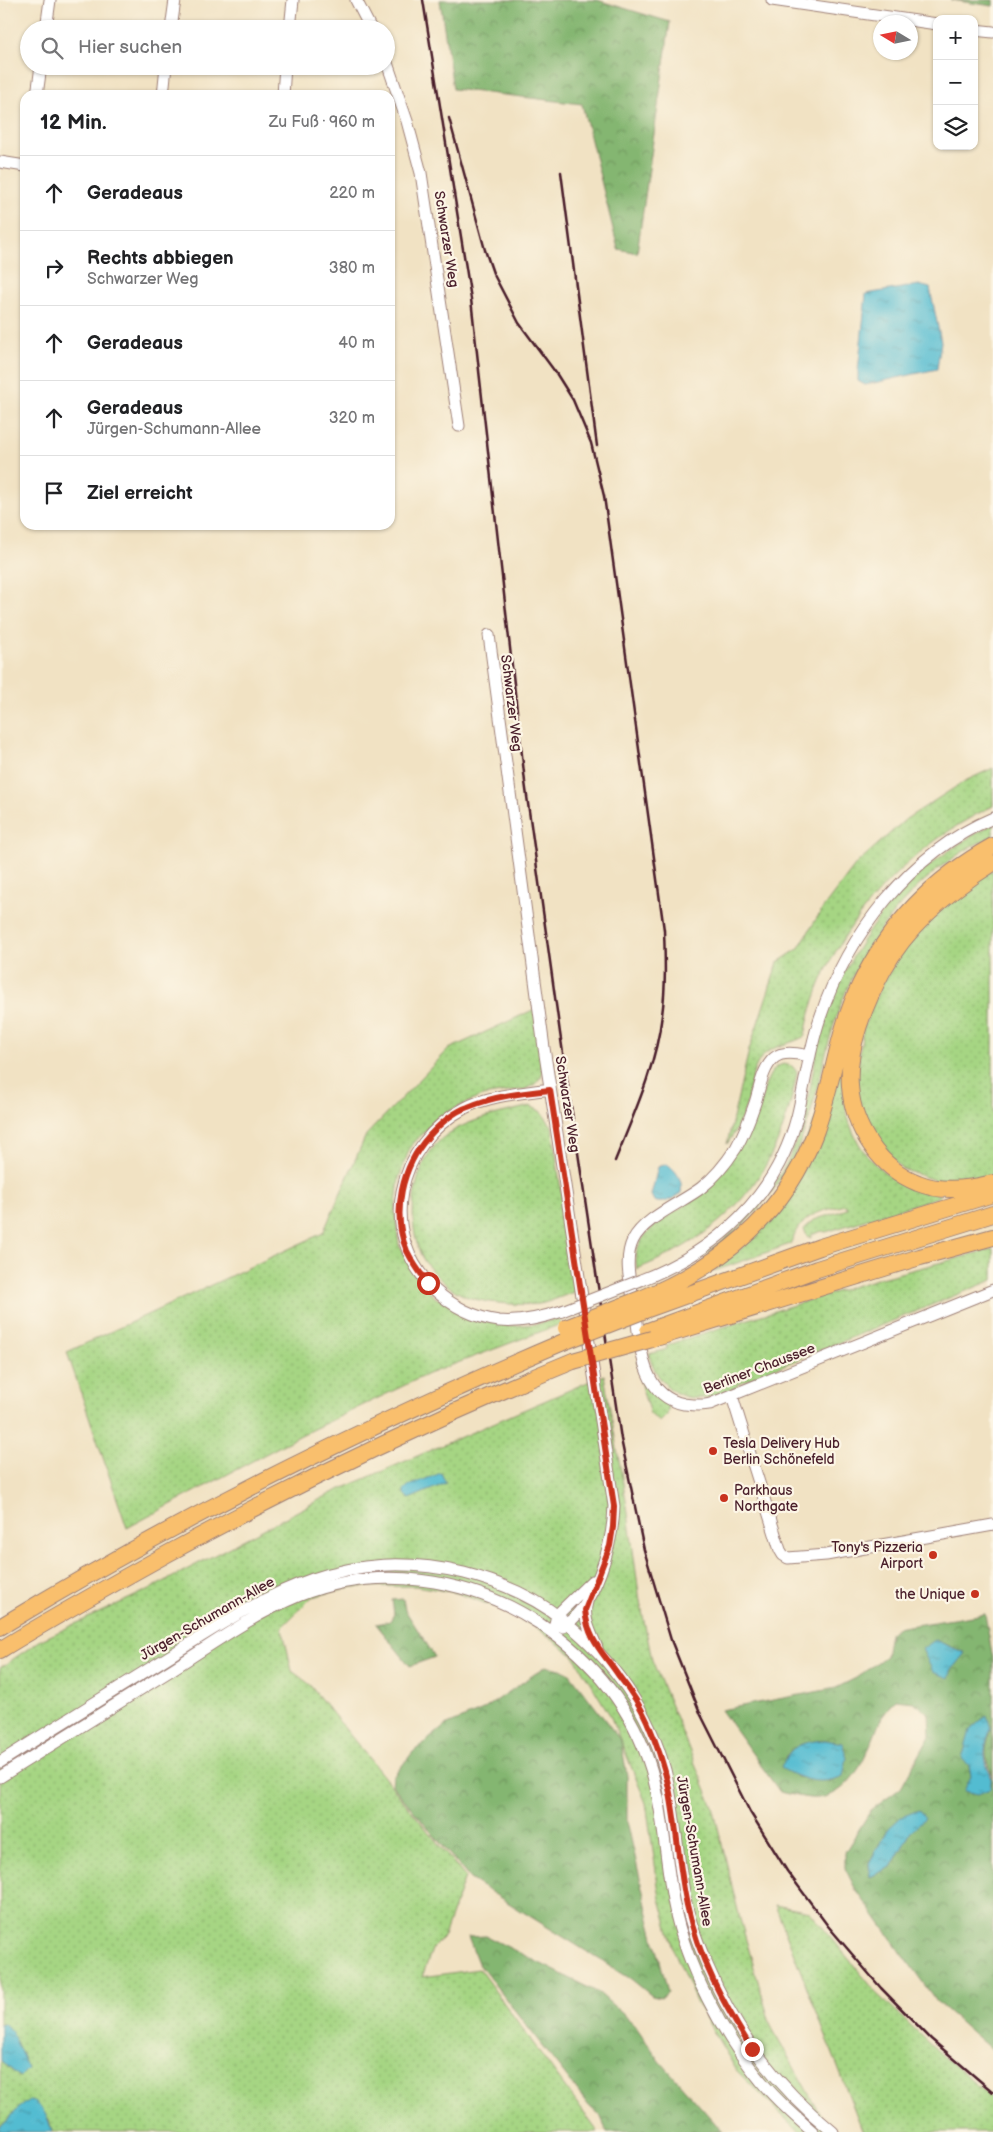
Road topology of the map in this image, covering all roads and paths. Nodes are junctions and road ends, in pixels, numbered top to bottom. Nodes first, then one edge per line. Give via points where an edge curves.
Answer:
1 (50, 0) edge
2 (175, 0) edge
3 (293, 0) edge
4 (356, 0) edge
5 (772, 0) edge
6 (47, 20) edge
7 (172, 20) edge
8 (291, 20) edge
9 (366, 20) edge
10 (933, 23) edge
11 (978, 30) edge
12 (993, 32) edge
13 (40, 75) edge
14 (165, 75) edge
15 (284, 75) edge
16 (391, 75) edge
17 (38, 90) edge
18 (164, 90) edge
19 (283, 90) edge
20 (0, 162) edge
21 (20, 165) edge
22 (459, 426) dead end
23 (489, 635) dead end
24 (993, 818) edge
25 (993, 846) edge
26 (993, 863) edge
27 (810, 1056) junction
28 (550, 1090) junction
29 (993, 1183) edge
30 (993, 1194) edge
31 (993, 1214) edge
32 (993, 1237) edge
33 (993, 1290) edge
34 (644, 1304) junction
35 (650, 1335) junction
36 (732, 1396) junction
37 (993, 1525) edge
38 (598, 1575) junction
39 (590, 1593) junction
40 (557, 1614) junction
41 (568, 1623) junction
42 (0, 1626) edge
43 (553, 1633) junction
44 (0, 1650) edge
45 (598, 1650) junction
46 (0, 1762) edge
47 (0, 1777) edge
48 (812, 2132) edge
49 (833, 2132) edge

1 - 6 street
2 - 7 street
3 - 8 street
4 - 9 street
5 - 10 street
11 - 12 street
13 - 17 street
14 - 18 street
15 - 19 street
16 - 22 street, Schwarzer Weg via 421,173
20 - 21 street
23 - 28 street, Schwarzer Weg
24 - 27 street via 955,839 924,862 874,914 846,956 833,983
25 - 34 highway via 927,892 900,921 873,960 848,1014 815,1134 777,1202 758,1226 734,1246
26 - 29 highway via 943,898 919,922 883,970 860,1024 853,1051 850,1085 855,1114 868,1140 891,1167 919,1183 946,1189
27 - 28 street, bridge via 796,1120 782,1158 759,1197 730,1228 688,1258 562,1311 528,1320 479,1317 443,1298 428,1283 406,1249 400,1217 406,1171 420,1147 440,1124 466,1107 504,1096
27 - 36 street, Berliner Chaussee via 784,1054 774,1057 765,1070 736,1148 721,1168 702,1187 641,1228 632,1242 629,1257 632,1288 643,1359 652,1382 665,1396 678,1403 705,1406
28 - 38 street, Schwarzer Weg via 614,1506 610,1546
30 - 34 highway
31 - 35 highway via 817,1269
32 - 35 highway
33 - 36 street, Berliner Chaussee
34 - 42 highway, bridge via 567,1334 243,1490
35 - 44 highway, bridge via 499,1391 263,1502
36 - 37 street via 783,1556 826,1555
38 - 39 street, Schwarzer Weg
38 - 40 street, Schwarzer Weg
39 - 41 street, Schwarzer Weg
39 - 45 street via 586,1620
40 - 41 street, Jürgen-Schumann-Allee
40 - 43 street
40 - 46 street, Jürgen-Schumann-Allee via 503,1585 444,1568 384,1565 328,1573 286,1589 235,1616
41 - 43 street, Schwarzer Weg
41 - 45 street, Jürgen-Schumann-Allee
43 - 47 street, Jürgen-Schumann-Allee via 498,1602 439,1583 384,1578 330,1587 301,1595 249,1621
43 - 48 street, Jürgen-Schumann-Allee via 602,1678 618,1698 644,1747 659,1801 674,1909 712,2006 741,2056 763,2084
45 - 49 street, Jürgen-Schumann-Allee via 630,1692 656,1743 670,1793 687,1906 696,1939 722,2000 758,2057 796,2100

